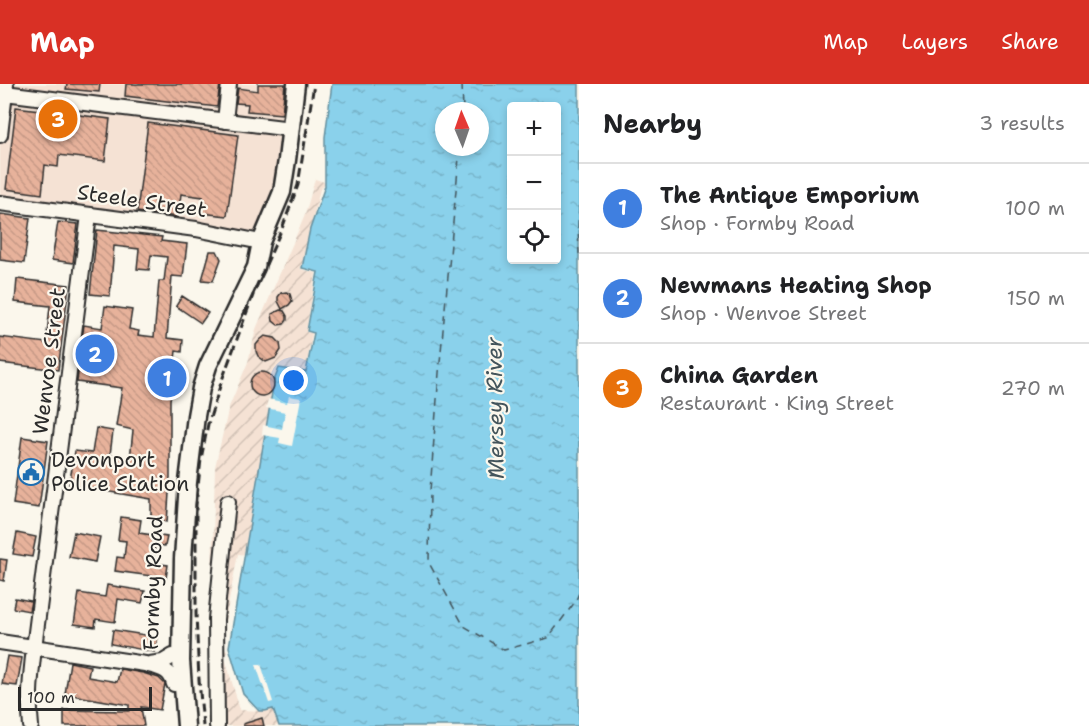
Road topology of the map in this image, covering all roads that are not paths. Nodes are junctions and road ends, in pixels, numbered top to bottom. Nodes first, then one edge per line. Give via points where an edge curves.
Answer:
1 (230, 84) edge
2 (296, 84) edge
3 (5, 88) edge
4 (225, 121) junction
5 (291, 129) junction
6 (0, 135) edge
7 (0, 194) edge
8 (0, 202) edge
9 (16, 205) junction
10 (89, 215) junction
11 (261, 242) junction
12 (228, 502) dead end
13 (0, 642) edge
14 (34, 648) junction
15 (173, 656) junction
16 (145, 664) junction
17 (174, 684) junction
18 (31, 726) edge
19 (177, 726) edge
20 (186, 726) edge
21 (217, 726) edge

1 - 4 street
2 - 5 main road, Formby Road
3 - 4 street
3 - 6 street
4 - 5 street
5 - 11 main road, Formby Road via 282,192
7 - 9 street, Steele Street
8 - 9 street, Steele Street
9 - 10 street, Steele Street
10 - 11 street, Steele Street
10 - 14 street, Wenvoe Street
11 - 15 main road, Formby Road via 244,266 205,348 190,392 178,509
11 - 20 main road, Formby Road via 256,267 208,366 196,416 183,559 181,661
12 - 21 street via 216,619
13 - 14 street
14 - 16 street
14 - 18 street, Wenvoe Street
15 - 16 street via 157,664
15 - 17 main road, Formby Road
16 - 17 street via 166,670
17 - 19 main road, Formby Road

